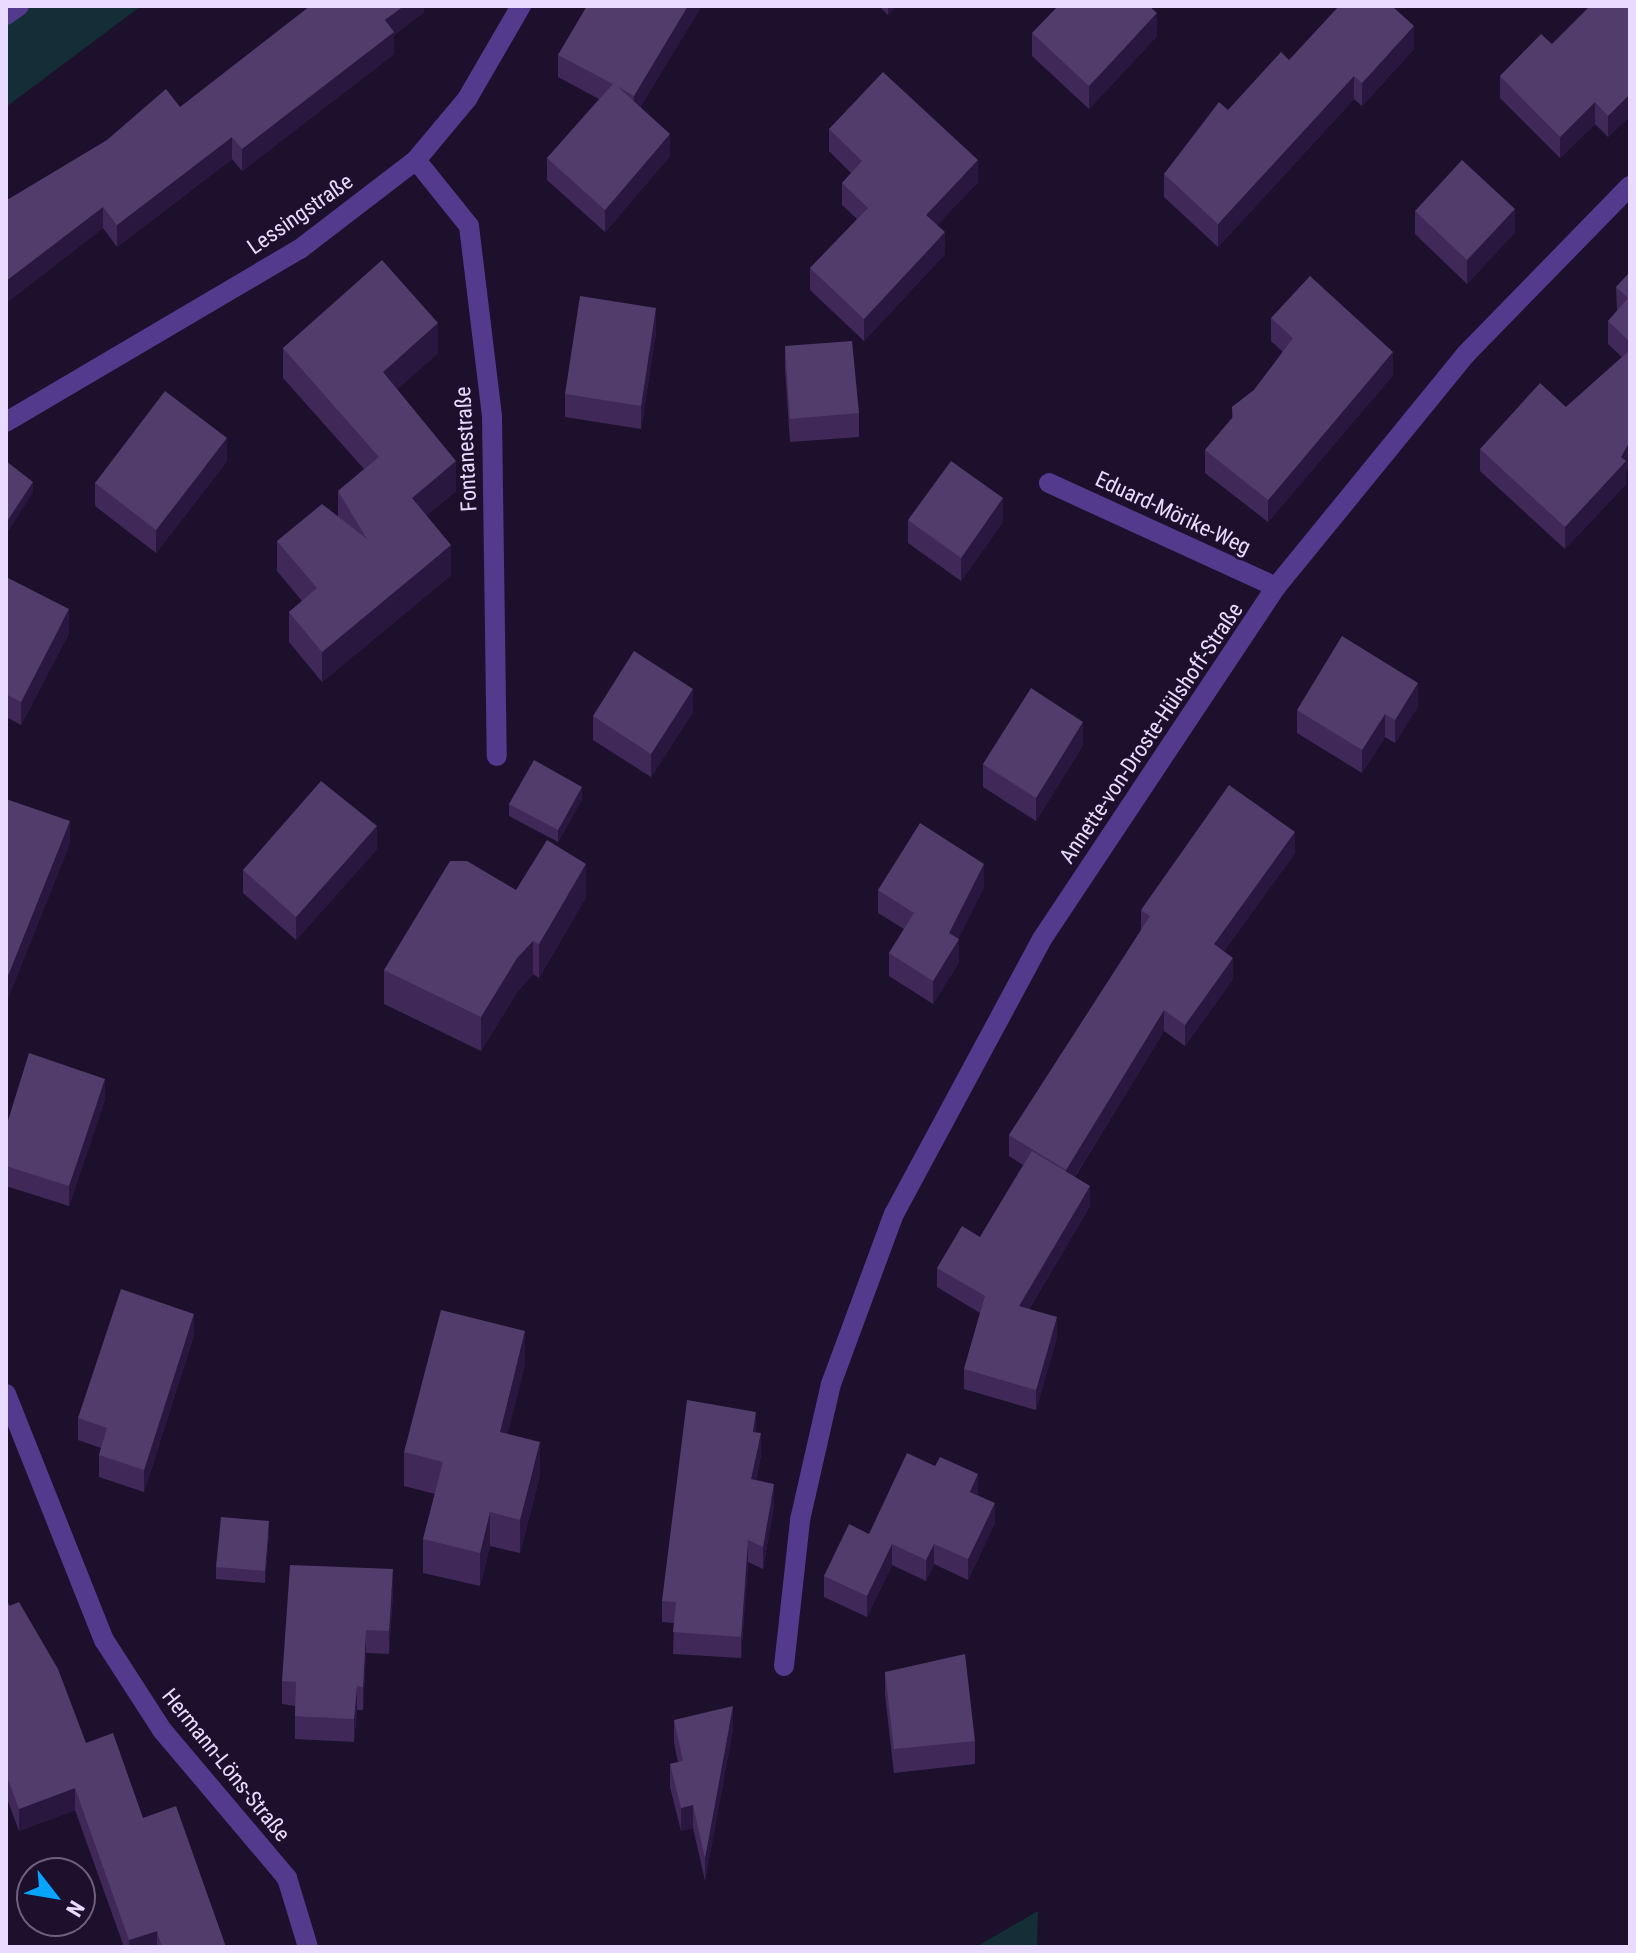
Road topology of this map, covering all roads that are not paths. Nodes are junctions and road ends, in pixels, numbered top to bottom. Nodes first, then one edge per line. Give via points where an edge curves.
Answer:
1 (19, 6) edge
2 (521, 6) edge
3 (6, 15) edge
4 (416, 160) junction
5 (1630, 186) edge
6 (6, 422) edge
7 (1049, 483) dead end
8 (1276, 587) junction
9 (497, 756) dead end
10 (6, 1394) edge
11 (784, 1666) dead end
12 (308, 1947) edge

1 - 3 street
2 - 4 street, Lessingstraße via 467,99
4 - 6 street, Lessingstraße via 300,249
4 - 9 street, Fontanestraße via 469,226 492,417
5 - 8 street, Annette-von-Droste-Hülshoff-Straße via 1465,355
7 - 8 street, Eduard-Mörike-Weg
8 - 11 street, Annette-von-Droste-Hülshoff-Straße via 1042,939 894,1214 831,1384 800,1520
10 - 12 street, Hermann-Löns-Straße via 104,1640 162,1730 287,1878

